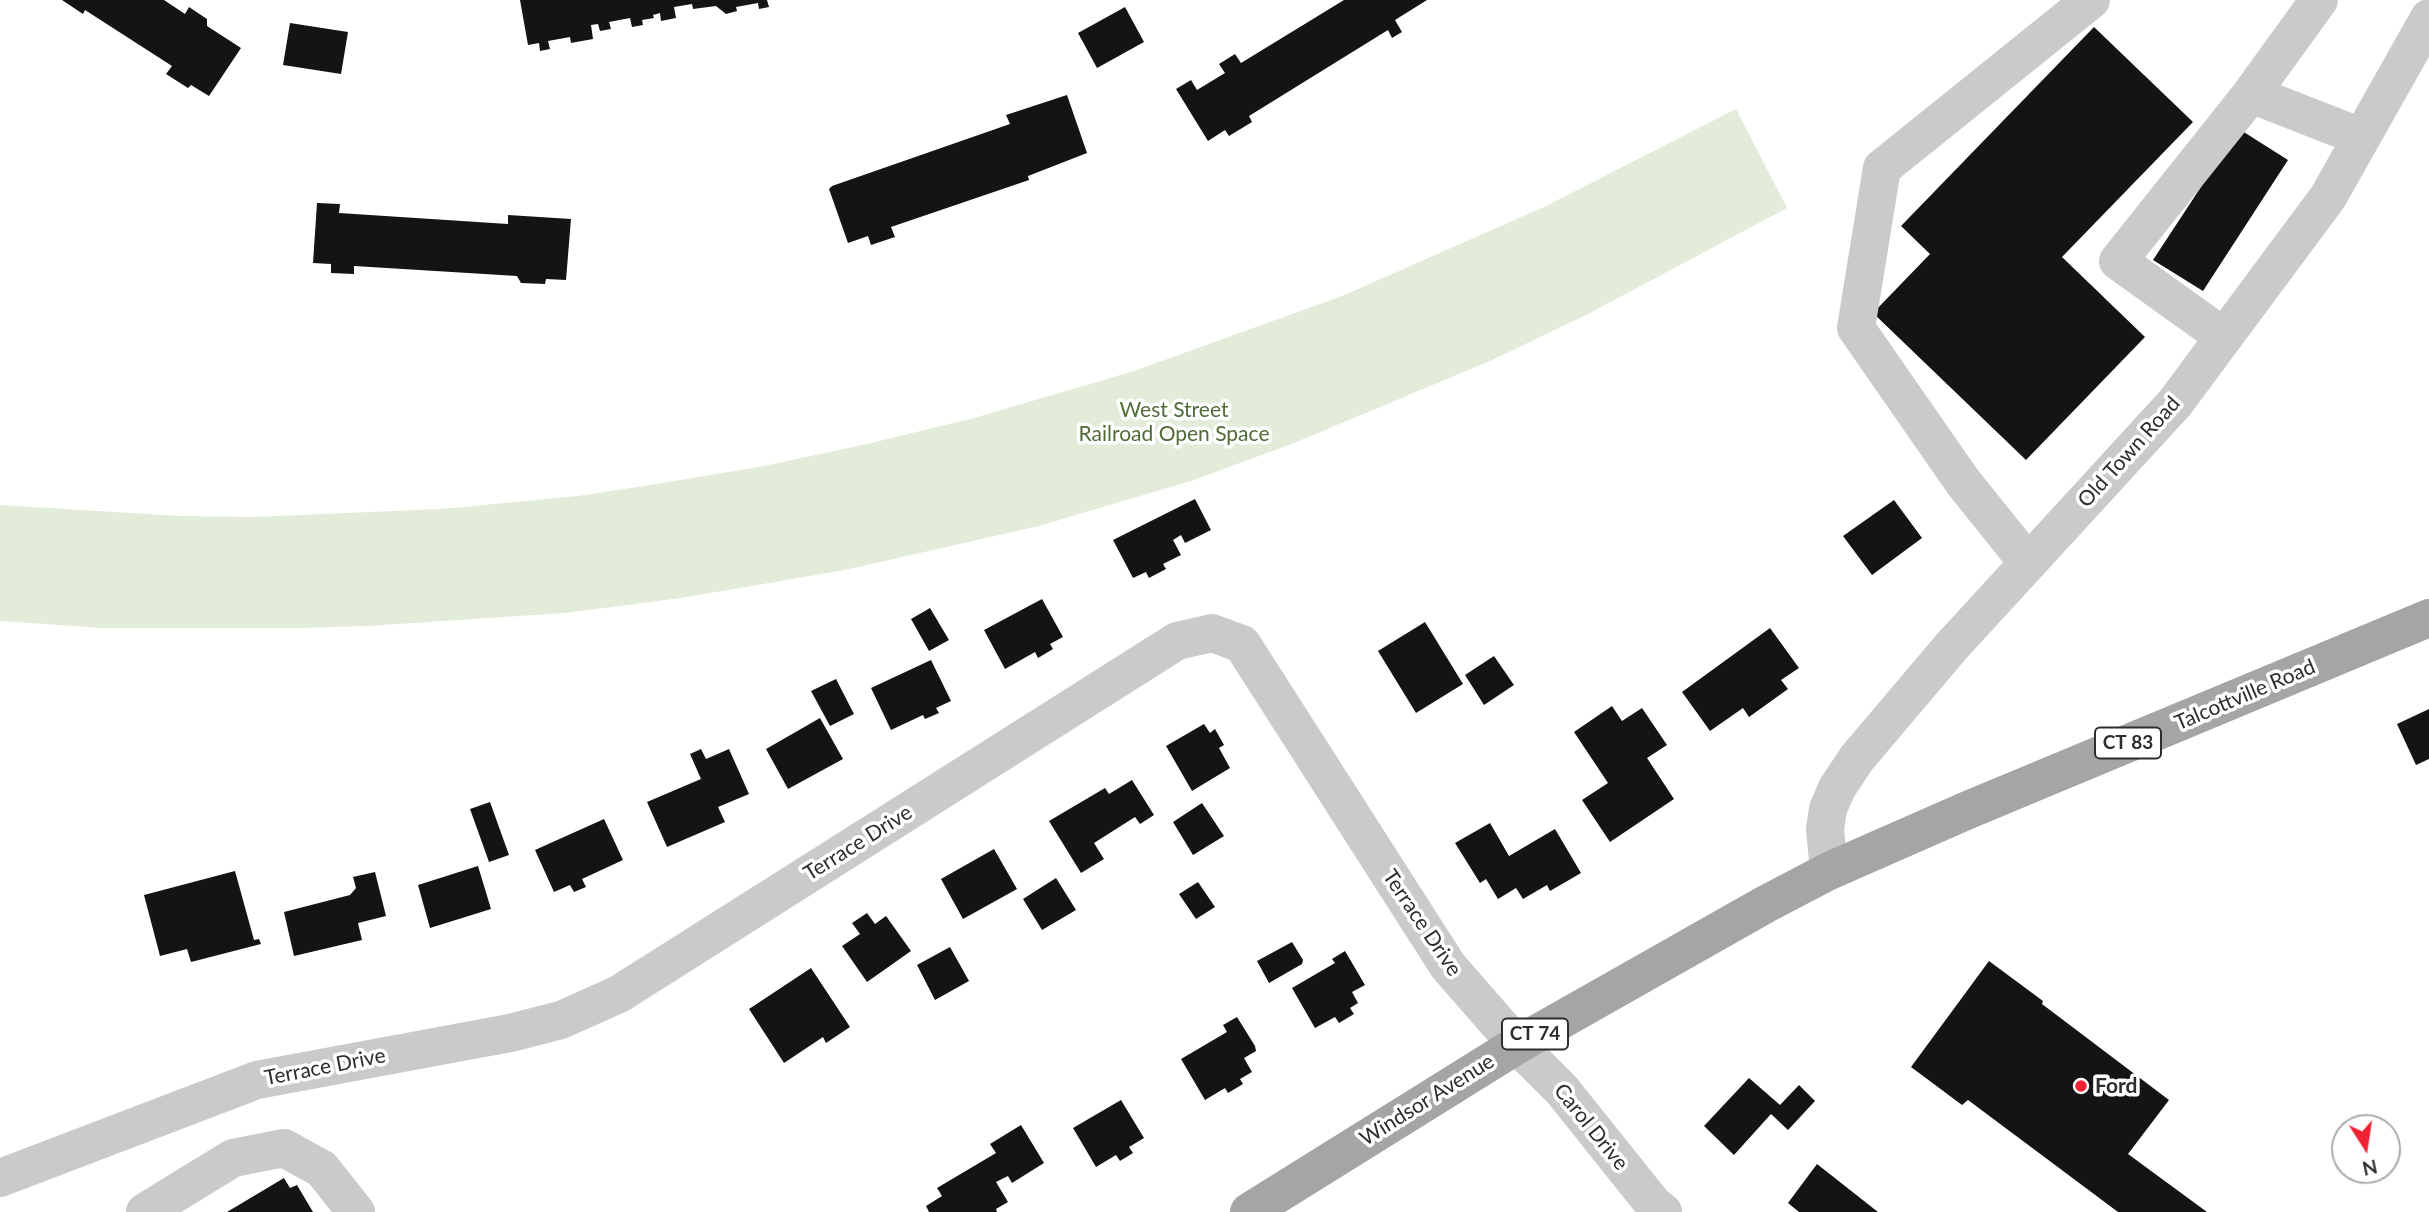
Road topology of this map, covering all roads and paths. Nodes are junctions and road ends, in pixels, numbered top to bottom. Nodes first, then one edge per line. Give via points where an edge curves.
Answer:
1 (2091, 0) edge
2 (2319, 0) edge
3 (2429, 18) edge
4 (2251, 93) junction
5 (2361, 137) junction
6 (2224, 337) junction
7 (2028, 563) junction
8 (2429, 618) edge
9 (1829, 871) junction
10 (1517, 1045) junction
11 (0, 1178) edge
12 (145, 1212) edge
13 (356, 1212) edge
14 (1249, 1212) edge
15 (1663, 1212) edge

1 - 7 street via 1882,168 1856,328 1963,482
2 - 4 street
3 - 5 street, Old Town Road
4 - 5 street
4 - 6 street via 2118,261
5 - 6 street, Old Town Road via 2328,197
6 - 7 street, Old Town Road via 2175,403
7 - 9 street, Old Town Road via 1857,758 1828,809
8 - 9 main road, Talcottville Road / CT 83
9 - 10 main road, Windsor Avenue / CT 74
10 - 11 street, Terrace Drive via 1448,966 1242,644 1212,633 1177,641 619,994 561,1020 510,1033 257,1080
10 - 14 main road, Windsor Avenue / CT 74
10 - 15 street, Carol Drive via 1562,1090
12 - 13 street via 233,1158 284,1148 322,1169

